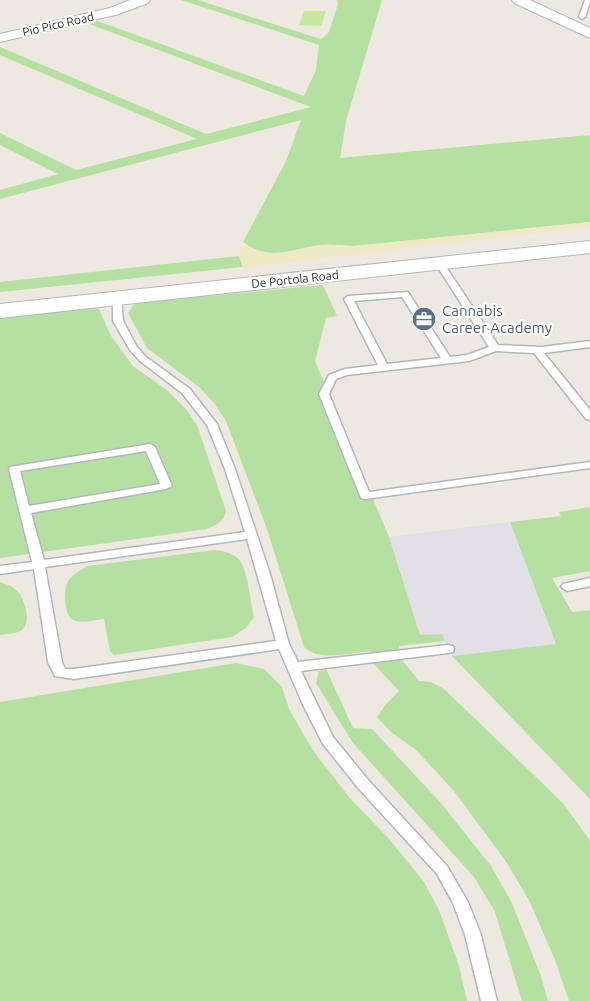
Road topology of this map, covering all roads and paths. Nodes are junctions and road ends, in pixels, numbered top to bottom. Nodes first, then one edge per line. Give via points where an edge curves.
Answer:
1 (143, 0) edge
2 (519, 0) edge
3 (545, 0) edge
4 (589, 1) edge
5 (587, 27) edge
6 (0, 38) edge
7 (590, 234) edge
8 (590, 247) edge
9 (350, 260) junction
10 (439, 264) junction
11 (0, 296) edge
12 (117, 297) junction
13 (0, 311) edge
14 (590, 344) edge
15 (494, 348) junction
16 (537, 350) junction
17 (448, 361) junction
18 (384, 368) junction
19 (590, 417) edge
20 (590, 465) edge
21 (26, 510) junction
22 (250, 535) junction
23 (39, 565) junction
24 (0, 570) edge
25 (590, 582) edge
26 (567, 587) dead end
27 (282, 644) junction
28 (448, 649) dead end
29 (293, 667) junction
30 (489, 1001) edge

1 - 6 main road, Pio Pico Road via 114,11
2 - 5 main road
3 - 5 main road
4 - 5 lane
7 - 9 main road, De Portola Road
8 - 10 main road, De Portola Road
9 - 11 main road, De Portola Road
9 - 12 main road via 308,269 134,287
10 - 12 main road, De Portola Road
10 - 15 lane
12 - 13 main road, De Portola Road
12 - 22 lane via 118,321 133,348 186,391 212,424
14 - 16 lane
15 - 16 lane
15 - 17 lane via 468,358
16 - 19 lane
17 - 18 lane
17 - 18 lane via 405,294 348,299
18 - 20 lane via 345,372 332,377 324,394 365,496
21 - 21 lane via 35,508 166,486 150,447 14,469
21 - 23 lane
22 - 23 lane
22 - 27 lane
23 - 24 lane
23 - 27 lane via 55,662 60,673 74,674
25 - 26 lane
27 - 29 lane
28 - 29 lane
29 - 30 lane via 328,740 442,870 473,935

